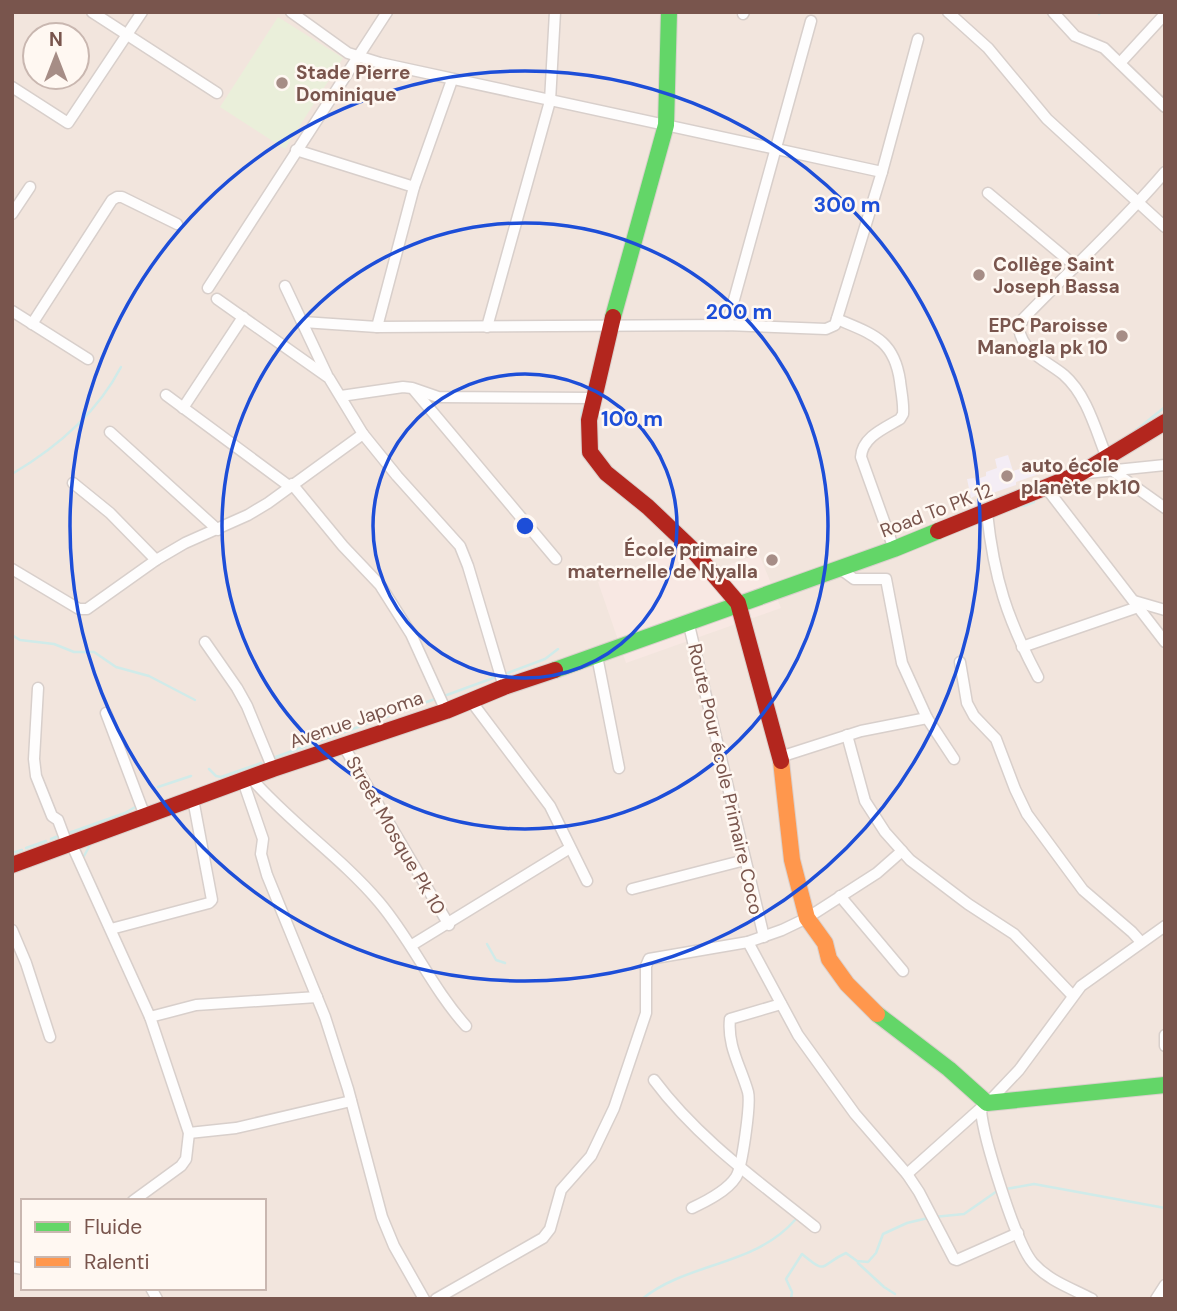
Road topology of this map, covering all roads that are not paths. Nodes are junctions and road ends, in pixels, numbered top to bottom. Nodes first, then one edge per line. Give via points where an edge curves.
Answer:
1 (92, 12) edge
2 (142, 12) edge
3 (291, 12) edge
4 (387, 12) edge
5 (555, 12) edge
6 (669, 12) edge
7 (948, 12) edge
8 (1053, 12) edge
9 (1165, 14) edge
10 (811, 21) dead end
11 (127, 35) junction
12 (918, 39) dead end
13 (358, 57) junction
14 (1120, 64) junction
15 (452, 80) junction
16 (12, 88) edge
17 (217, 93) dead end
18 (550, 101) junction
19 (1165, 107) edge
20 (666, 124) junction
21 (776, 148) junction
22 (296, 150) junction
23 (882, 172) junction
24 (1165, 172) edge
25 (30, 187) dead end
26 (414, 187) junction
27 (988, 193) dead end
28 (1139, 203) junction
29 (12, 214) edge
30 (177, 224) dead end
31 (1165, 227) edge
32 (1074, 265) junction
33 (285, 286) dead end
34 (208, 288) dead end
35 (217, 299) dead end
36 (12, 311) edge
37 (243, 317) junction
38 (836, 319) junction
39 (303, 322) junction
40 (32, 324) junction
41 (727, 325) junction
42 (610, 326) junction
43 (377, 327) junction
44 (487, 327) junction
45 (88, 359) dead end
46 (329, 378) junction
47 (412, 388) junction
48 (166, 394) dead end
49 (341, 396) junction
50 (594, 398) junction
51 (183, 408) junction
52 (1165, 422) edge
53 (110, 432) dead end
54 (363, 434) junction
55 (1110, 465) junction
56 (1165, 465) edge
57 (73, 483) dead end
58 (291, 485) junction
59 (1047, 489) junction
60 (1165, 508) edge
61 (986, 513) junction
62 (218, 530) junction
63 (894, 549) junction
64 (556, 559) dead end
65 (156, 560) junction
66 (839, 568) junction
67 (12, 569) edge
68 (738, 603) junction
69 (1136, 604) junction
70 (1165, 610) edge
71 (712, 613) joint
72 (688, 621) junction
73 (205, 642) dead end
74 (1165, 642) edge
75 (1022, 647) junction
76 (597, 656) junction
77 (960, 662) dead end
78 (1038, 677) dead end
79 (504, 687) junction
80 (38, 688) dead end
81 (471, 701) junction
82 (446, 711) junction
83 (106, 713) dead end
84 (927, 718) junction
85 (847, 735) junction
86 (343, 745) junction
87 (779, 757) junction
88 (954, 759) dead end
89 (619, 768) dead end
90 (273, 769) junction
91 (247, 779) junction
92 (193, 799) junction
93 (145, 816) junction
94 (69, 844) junction
95 (570, 848) junction
96 (902, 851) junction
97 (745, 860) junction
98 (12, 865) edge
99 (587, 881) dead end
100 (632, 890) dead end
101 (840, 896) junction
102 (807, 918) junction
103 (449, 925) junction
104 (1165, 926) edge
105 (111, 929) junction
106 (12, 930) edge
107 (764, 937) junction
108 (748, 942) junction
109 (1141, 942) junction
110 (412, 945) junction
111 (903, 971) dead end
112 (1072, 995) junction
113 (317, 997) junction
114 (781, 1004) junction
115 (150, 1017) junction
116 (466, 1026) dead end
117 (1165, 1035) edge
118 (50, 1038) dead end
119 (1165, 1046) edge
120 (654, 1080) dead end
121 (1165, 1085) edge
122 (351, 1101) junction
123 (984, 1105) junction
124 (189, 1133) junction
125 (740, 1165) junction
126 (907, 1174) junction
127 (137, 1199) edge
128 (692, 1208) dead end
129 (815, 1227) dead end
130 (1017, 1233) junction
131 (1165, 1285) edge
132 (424, 1299) edge
133 (436, 1299) edge
134 (1092, 1299) edge
135 (1156, 1299) edge

1 - 11 street
2 - 11 street
3 - 13 street
4 - 13 street
5 - 18 street
6 - 20 street
7 - 28 street via 988,48 1047,119
8 - 14 street via 1075,36 1104,48
9 - 14 street
10 - 21 street
11 - 16 street via 68,123
11 - 17 street
12 - 23 street
13 - 15 street
13 - 22 street
14 - 19 street
15 - 18 street
15 - 26 street
18 - 20 street
18 - 44 street
20 - 21 street
20 - 42 street
21 - 23 street
21 - 41 street
22 - 26 street
22 - 34 street
23 - 38 street
24 - 28 street
25 - 29 street
26 - 43 street
27 - 32 street
28 - 31 street
28 - 32 street
30 - 40 street via 122,197 112,200
32 - 55 street via 1018,329 1025,347 1074,386
33 - 39 street
35 - 37 street
36 - 40 street
37 - 46 street
37 - 51 street
38 - 41 street via 835,326 826,329
38 - 63 street via 881,339 898,367 903,414 866,442 861,457
39 - 43 street
39 - 46 street
40 - 45 street
41 - 42 street
42 - 44 street
42 - 50 street
43 - 44 street
46 - 49 street
47 - 49 street
47 - 50 street via 438,397
47 - 64 street
48 - 51 street
49 - 54 street
50 - 68 street via 588,437 597,463 690,547
51 - 58 street
52 - 55 street, Road To PK 12
53 - 62 street
54 - 58 street
54 - 79 street via 460,545
55 - 56 street
55 - 59 street, Road To PK 12
55 - 60 street
57 - 65 street
58 - 62 street
58 - 82 street via 380,585 411,634
59 - 61 street, Road To PK 12
59 - 69 street
61 - 63 street, Road To PK 12
61 - 75 street via 1007,613
62 - 65 street
63 - 66 street, Road To PK 12
65 - 67 street via 83,610
66 - 68 street, Road To PK 12
66 - 84 street via 854,579 886,579 902,663
68 - 71 street, Road To PK 12
68 - 87 street
69 - 70 street
69 - 74 street
69 - 75 street
71 - 72 street, Avenue Japoma
72 - 76 street, Avenue Japoma
72 - 97 street, Route Pour école Primaire Coco
73 - 90 street via 242,697
75 - 78 street
76 - 79 street, Avenue Japoma
76 - 89 street
77 - 109 street via 967,704 996,739 1027,814 1083,890
79 - 81 street, Avenue Japoma
80 - 94 street via 36,776
81 - 82 street, Avenue Japoma
81 - 95 street via 550,806
82 - 86 street, Avenue Japoma
83 - 93 street
84 - 85 street
84 - 88 street
85 - 87 street
85 - 96 street via 864,801
86 - 90 street, Avenue Japoma
86 - 103 street, Street Mosque Pk 10
87 - 102 street via 792,860
90 - 91 street, Avenue Japoma
91 - 92 street, Avenue Japoma
91 - 110 street via 379,902
91 - 113 street via 267,875
92 - 93 street, Avenue Japoma
92 - 105 street via 212,900
93 - 94 street, Avenue Japoma
94 - 98 street, Avenue Japoma
94 - 105 street
95 - 99 street
95 - 103 street
96 - 101 street
96 - 112 street via 1014,934
97 - 100 street
97 - 107 street, Route Pour école Primaire Coco
101 - 102 street
101 - 111 street
102 - 107 street
102 - 123 street via 847,984 870,1008 949,1069
103 - 110 street
104 - 109 street
105 - 115 street
106 - 118 street
107 - 108 street
108 - 114 street
108 - 133 street via 649,959 646,1013 630,1065 591,1156 561,1190 550,1229 543,1238
109 - 112 street
110 - 116 street via 437,989
112 - 123 street via 1019,1070
113 - 115 street via 196,1005
113 - 122 street
114 - 125 street via 730,1019 734,1055 750,1097
114 - 126 street via 811,1056
115 - 124 street
117 - 119 street
120 - 125 street via 710,1144
121 - 123 street
122 - 124 street via 236,1128
122 - 132 street via 382,1217
123 - 126 street
123 - 130 street via 981,1114
124 - 127 street via 181,1166
125 - 128 street via 731,1182
125 - 129 street
126 - 130 street via 955,1260
130 - 134 street via 1031,1261 1048,1278
131 - 135 street

